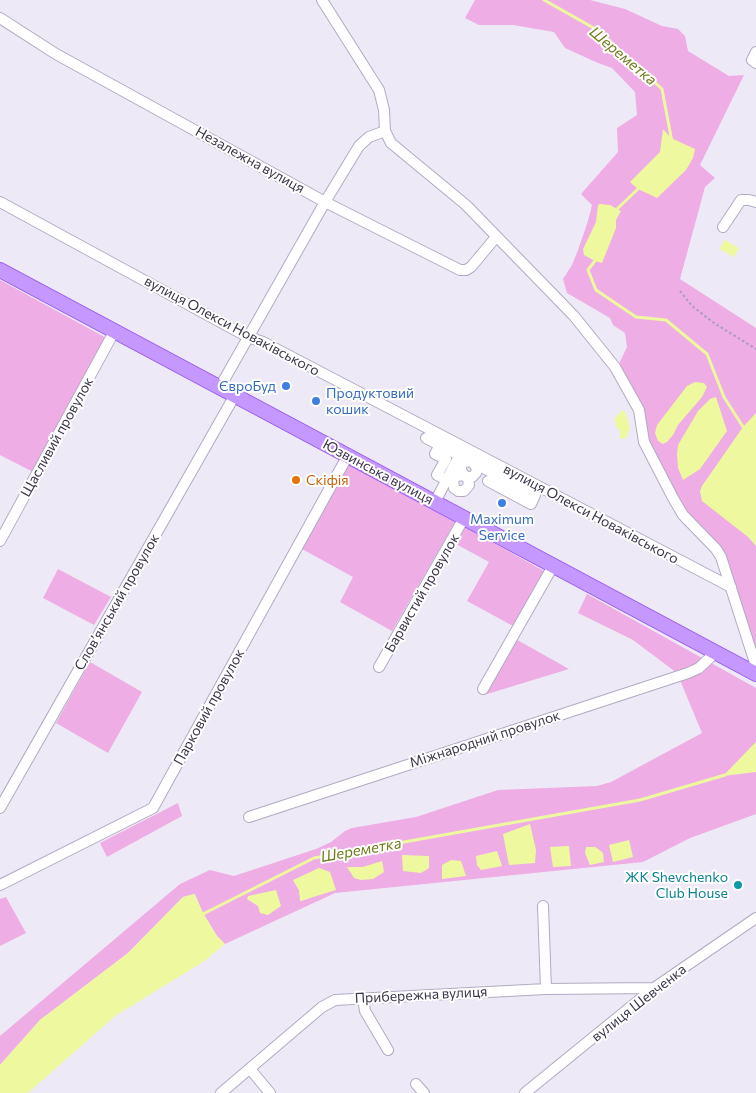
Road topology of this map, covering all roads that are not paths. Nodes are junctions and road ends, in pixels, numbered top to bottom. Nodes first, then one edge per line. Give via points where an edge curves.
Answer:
1 (322, 0) edge
2 (0, 18) edge
3 (756, 52) edge
4 (756, 63) edge
5 (385, 131) junction
6 (0, 202) edge
7 (325, 202) junction
8 (756, 202) edge
9 (723, 227) dead end
10 (496, 237) junction
11 (1, 272) edge
12 (114, 332) junction
13 (248, 337) junction
14 (220, 387) junction
15 (235, 395) junction
16 (426, 438) dead end
17 (440, 445) junction
18 (460, 455) junction
19 (347, 457) junction
20 (472, 462) junction
21 (465, 476) dead end
22 (447, 480) junction
23 (488, 482) dead end
24 (435, 502) junction
25 (464, 518) junction
26 (0, 542) edge
27 (553, 566) junction
28 (731, 587) junction
29 (716, 652) junction
30 (756, 666) edge
31 (380, 667) dead end
32 (756, 674) edge
33 (483, 689) dead end
34 (0, 808) edge
35 (249, 816) dead end
36 (0, 884) edge
37 (543, 906) dead end
38 (756, 918) edge
39 (654, 988) junction
40 (546, 989) junction
41 (363, 998) junction
42 (388, 1050) dead end
43 (250, 1069) junction
44 (416, 1084) dead end
45 (221, 1093) edge
46 (270, 1093) edge
47 (424, 1093) edge
48 (525, 1093) edge

1 - 5 street via 379,90
2 - 7 street, Незалежна вулиця via 56,54
3 - 4 street via 752,60
5 - 7 street via 368,137 359,146
5 - 10 street via 394,147 457,196
6 - 13 street, вулиця Олекси Новаківського
7 - 10 street, Незалежна вулиця via 460,270 471,267
7 - 13 street
8 - 9 street via 741,200
10 - 28 street via 574,316 615,368 639,410 646,448 683,515 718,552
11 - 12 main road, Юзвинська вулиця
12 - 14 main road, Юзвинська вулиця
12 - 26 street, Щасливий провулок
13 - 14 street
13 - 28 street, вулиця Олекси Новаківського
14 - 15 main road, Юзвинська вулиця
15 - 19 main road, Юзвинська вулиця
15 - 34 street, Словʼянський провулок
16 - 17 street
17 - 18 street
17 - 22 street via 435,454 446,459 437,475
18 - 20 street
18 - 22 street
19 - 24 main road, Юзвинська вулиця
19 - 36 street, Парковий провулок via 153,808
20 - 21 street via 462,464 460,469
20 - 23 street via 535,495 531,504
22 - 24 street
24 - 25 main road, Юзвинська вулиця
25 - 27 main road, Юзвинська вулиця
25 - 31 street, Барвистий провулок
27 - 29 main road, Юзвинська вулиця
27 - 33 street
28 - 30 street
29 - 32 main road, Юзвинська вулиця
29 - 35 street, Міжнародний провулок via 699,668 688,673
37 - 40 street
38 - 39 street, вулиця Шевченка
39 - 40 street, Прибережна вулиця
39 - 48 street, вулиця Шевченка
40 - 41 street, Прибережна вулиця
41 - 42 street via 365,1011
41 - 43 street, Прибережна вулиця via 335,1000 322,1007
43 - 45 street, Прибережна вулиця
43 - 46 street
44 - 47 street

